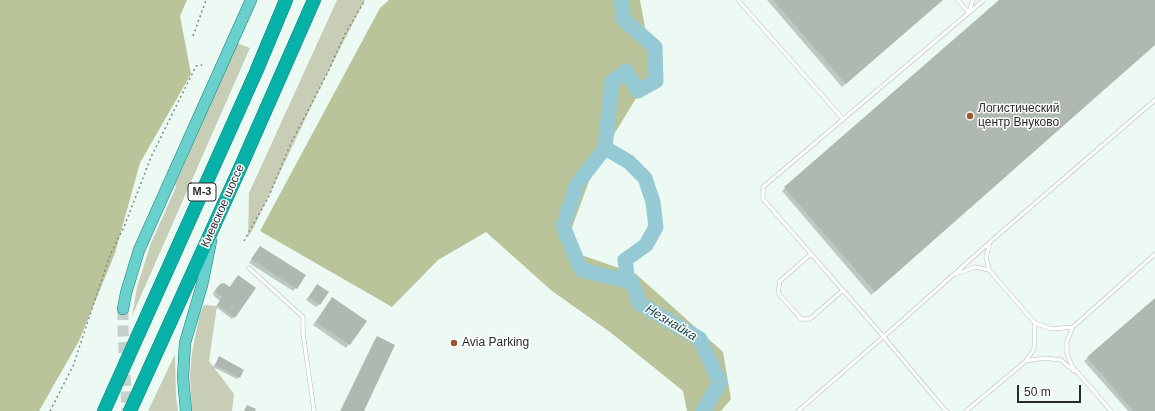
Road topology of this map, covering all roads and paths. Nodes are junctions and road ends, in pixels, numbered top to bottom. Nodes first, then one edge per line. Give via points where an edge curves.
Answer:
1 (206, 0) edge
2 (250, 0) edge
3 (286, 0) edge
4 (314, 0) edge
5 (365, 0) edge
6 (738, 0) edge
7 (958, 0) edge
8 (973, 0) edge
9 (984, 0) edge
10 (969, 13) junction
11 (194, 36) dead end
12 (202, 65) dead end
13 (1155, 100) edge
14 (843, 119) junction
15 (213, 229) junction
16 (244, 241) dead end
17 (990, 242) junction
18 (811, 254) junction
19 (1155, 254) edge
20 (250, 268) dead end
21 (989, 270) junction
22 (954, 274) junction
23 (843, 290) junction
24 (123, 309) tunnel mouth
25 (1035, 323) junction
26 (1073, 327) junction
27 (883, 336) junction
28 (1026, 361) junction
29 (1079, 376) junction
30 (50, 411) edge
31 (104, 411) edge
32 (130, 411) edge
33 (186, 411) edge
34 (314, 411) edge
35 (798, 411) edge
36 (947, 411) edge
37 (966, 411) edge
38 (1111, 411) edge

1 - 11 path
2 - 24 main road via 139,250
3 - 31 highway, Киевское шоссе / М-3
4 - 15 highway, Киевское шоссе / М-3
5 - 16 path via 345,34 291,143 269,196
6 - 14 lane
7 - 10 lane
8 - 10 lane
9 - 10 lane
10 - 14 lane
12 - 30 path via 196,66 151,157 124,227 110,255 73,366
13 - 17 lane
14 - 18 lane via 763,187 763,199
15 - 32 highway, Киевское шоссе / М-3
15 - 33 main road via 202,285 185,344 183,377
17 - 21 lane via 986,257
17 - 22 lane
18 - 23 lane
18 - 23 lane via 780,281 778,292 800,319 810,319
19 - 26 lane
20 - 34 lane via 303,317
21 - 22 lane via 975,267
21 - 25 lane
22 - 27 lane
23 - 27 lane
25 - 26 lane via 1051,329
25 - 28 lane via 1034,349
26 - 29 lane via 1067,341 1067,354
27 - 35 lane
27 - 36 lane
28 - 29 lane via 1044,358 1061,360
28 - 37 lane
29 - 38 lane

